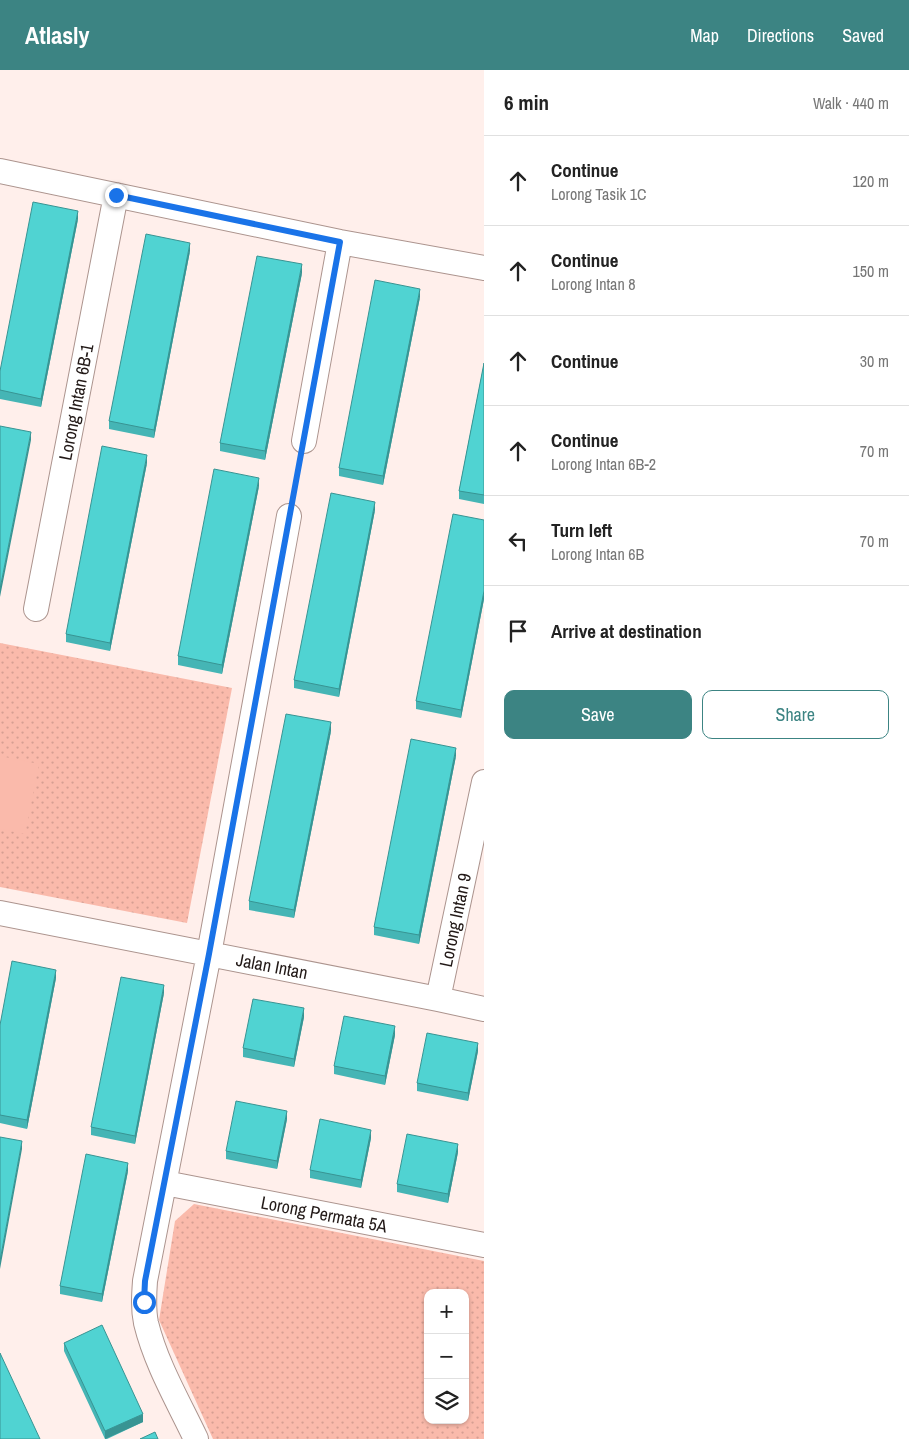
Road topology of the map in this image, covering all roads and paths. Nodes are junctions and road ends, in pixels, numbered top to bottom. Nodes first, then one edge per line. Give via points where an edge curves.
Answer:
1 (0, 171) edge
2 (116, 195) junction
3 (340, 242) junction
4 (484, 268) edge
5 (304, 441) joint
6 (290, 516) joint
7 (36, 609) dead end
8 (484, 782) edge
9 (0, 913) edge
10 (209, 954) junction
11 (438, 999) junction
12 (484, 1009) edge
13 (165, 1183) junction
14 (484, 1245) edge
15 (196, 1439) edge

1 - 2 street
2 - 3 street
2 - 7 street, Lorong Intan 6B-1
3 - 4 street
3 - 5 street
5 - 6 path
6 - 10 street
8 - 11 street, Lorong Intan 9
9 - 10 street, Jalan Intan
10 - 11 street, Jalan Intan
10 - 13 street
11 - 12 street, Jalan Intan
13 - 14 street, Lorong Permata 5A
13 - 15 street via 145,1281 146,1322 156,1354

